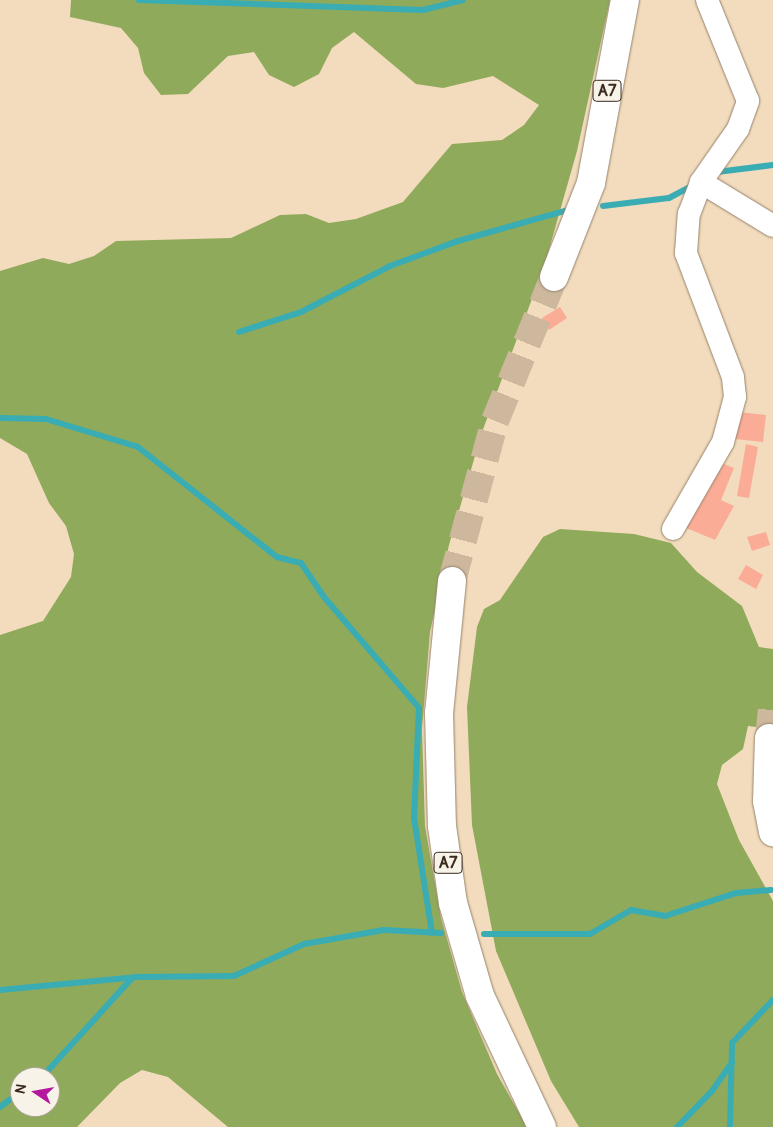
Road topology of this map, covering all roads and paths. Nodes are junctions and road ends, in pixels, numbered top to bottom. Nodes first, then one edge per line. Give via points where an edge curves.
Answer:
1 (625, 0) edge
2 (707, 0) edge
3 (701, 182) junction
4 (773, 226) edge
5 (554, 276) tunnel mouth
6 (673, 529) dead end
7 (452, 581) tunnel mouth
8 (769, 738) dead end
9 (773, 832) edge
10 (542, 1127) edge

1 - 5 highway, A7 via 591,183
2 - 3 street via 748,102 738,129
3 - 4 street
3 - 6 street via 690,214 686,253 733,377 734,397 723,442
7 - 10 highway, A7 via 439,713 442,826 453,903 480,996
8 - 9 highway via 767,801

